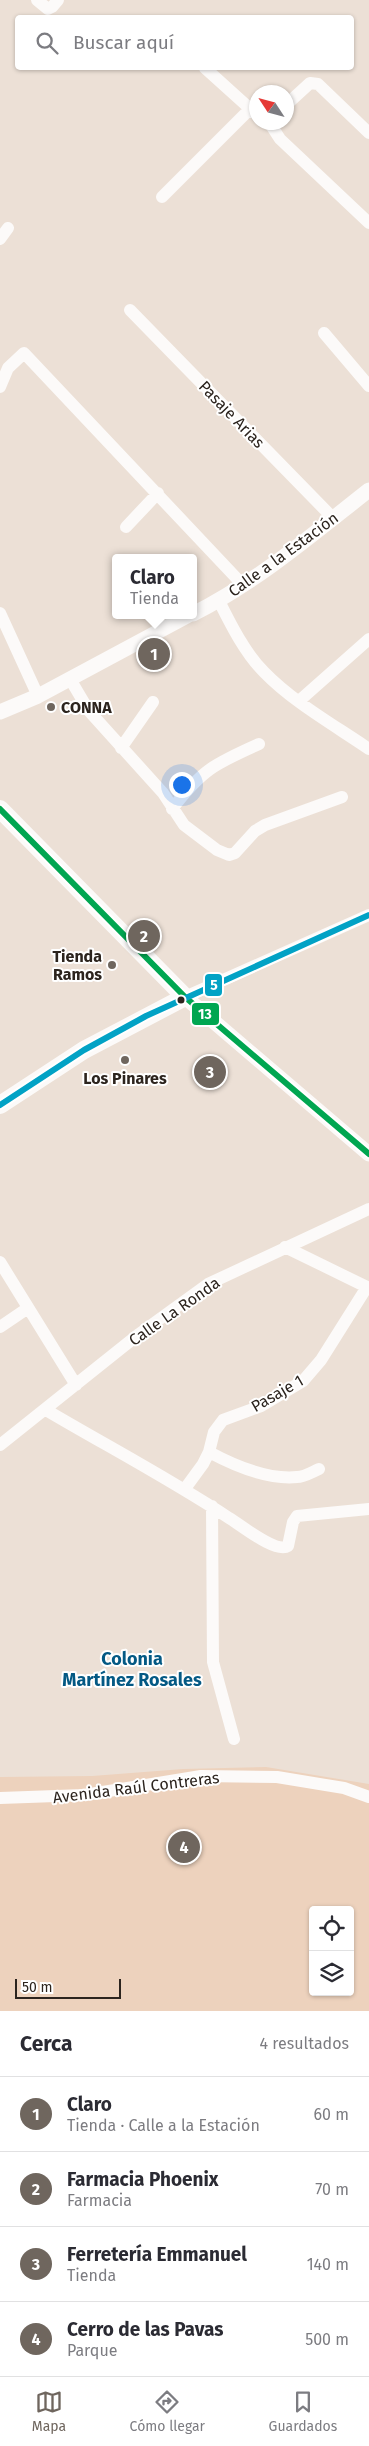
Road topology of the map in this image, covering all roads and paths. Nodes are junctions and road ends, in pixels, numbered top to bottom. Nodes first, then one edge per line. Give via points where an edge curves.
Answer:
1 (37, 0) edge
2 (58, 0) edge
3 (207, 70) edge
4 (294, 98) edge
5 (249, 107) edge
6 (249, 116) edge
7 (273, 130) edge
8 (369, 133) edge
9 (162, 197) dead end
10 (369, 223) edge
11 (8, 228) dead end
12 (0, 239) edge
13 (130, 310) dead end
14 (324, 333) dead end
15 (369, 386) edge
16 (0, 387) edge
17 (369, 490) edge
18 (158, 493) junction
19 (333, 518) junction
20 (126, 527) dead end
21 (242, 584) junction
22 (219, 601) junction
23 (197, 611) edge
24 (0, 613) edge
25 (182, 619) edge
26 (369, 639) edge
27 (70, 679) junction
28 (38, 696) junction
29 (299, 701) junction
30 (153, 702) dead end
31 (0, 712) edge
32 (258, 744) dead end
33 (121, 748) junction
34 (369, 749) edge
35 (342, 796) dead end
36 (172, 808) junction
37 (0, 809) edge
38 (369, 916) edge
39 (185, 997) junction
40 (0, 1105) edge
41 (369, 1154) edge
42 (369, 1209) edge
43 (285, 1247) junction
44 (0, 1262) edge
45 (368, 1288) edge
46 (28, 1308) junction
47 (0, 1327) edge
48 (76, 1385) junction
49 (46, 1410) junction
50 (0, 1445) edge
51 (209, 1452) junction
52 (319, 1469) dead end
53 (184, 1490) junction
54 (212, 1506) junction
55 (369, 1509) edge
56 (234, 1739) dead end
57 (369, 1797) edge
58 (0, 1798) edge

1 - 2 street via 48,8
3 - 5 street
4 - 8 street via 310,83 318,84
6 - 9 street
7 - 10 street
11 - 12 street
13 - 19 street, Pasaje Arias
14 - 15 street
16 - 18 street via 8,368 24,353
17 - 19 street, Calle a la Estación
18 - 20 street
18 - 21 street
19 - 21 street, Calle a la Estación
21 - 22 street, Calle a la Estación
22 - 23 street, Calle a la Estación
22 - 29 street via 263,672
24 - 28 street
25 - 27 street, Calle a la Estación
26 - 29 street
27 - 28 street, Calle a la Estación
27 - 33 street via 89,711
28 - 31 street, Calle a la Estación
29 - 34 street
30 - 33 street
32 - 36 street via 216,763
33 - 36 street via 163,793
35 - 36 street via 265,825 229,855 184,825
37 - 39 main road
38 - 39 street
39 - 40 main road via 84,1050
39 - 41 street
42 - 43 street, Calle La Ronda
43 - 45 street
43 - 48 street, Calle La Ronda via 208,1284
44 - 46 street
45 - 51 street, Pasaje 1 via 321,1360 303,1381 261,1406 222,1420 214,1432
46 - 47 street
46 - 48 street
48 - 49 street, Calle La Ronda
49 - 50 street, Calle La Ronda
49 - 53 street
51 - 52 street via 235,1466 264,1474 298,1477
51 - 53 street, Pasaje 1
53 - 54 street
54 - 55 street via 268,1543 282,1548 288,1546 292,1522 297,1516
54 - 56 street via 213,1662
57 - 58 street, Avenida Raúl Contreras via 344,1788 277,1777 201,1776 84,1795

